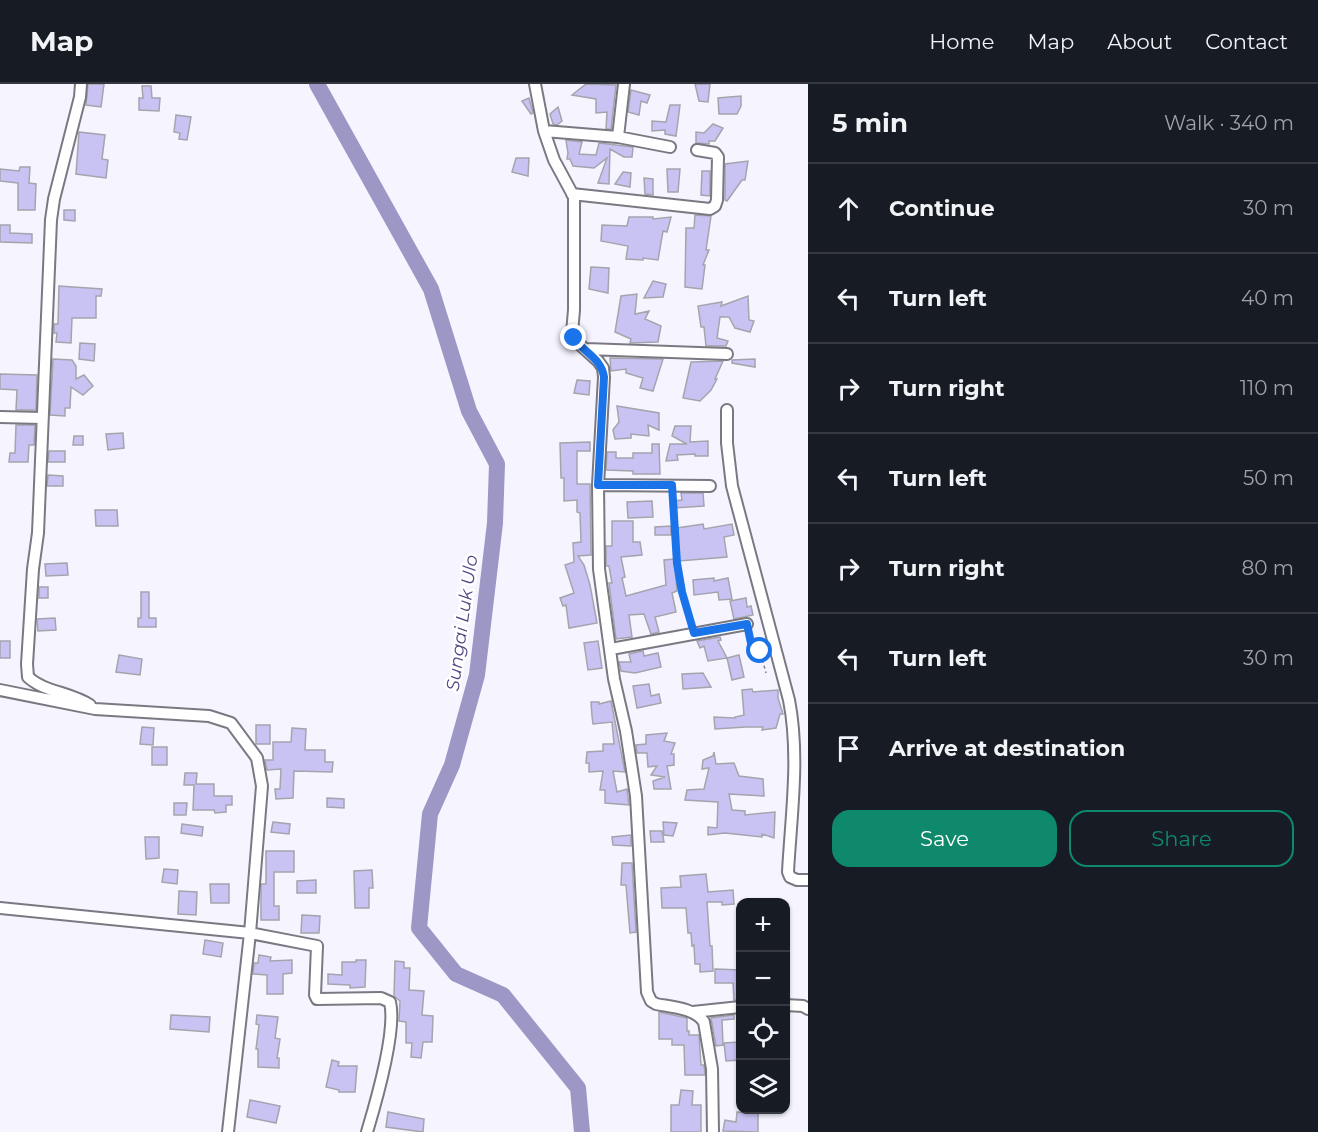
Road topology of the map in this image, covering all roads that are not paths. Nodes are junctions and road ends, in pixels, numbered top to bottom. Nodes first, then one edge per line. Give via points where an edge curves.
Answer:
1 (81, 84) edge
2 (535, 84) edge
3 (624, 84) edge
4 (544, 131) junction
5 (618, 137) junction
6 (670, 147) dead end
7 (697, 150) dead end
8 (572, 194) junction
9 (586, 350) junction
10 (727, 354) dead end
11 (727, 410) dead end
12 (0, 417) edge
13 (42, 418) junction
14 (598, 485) junction
15 (710, 486) dead end
16 (747, 624) road end
17 (611, 649) junction
18 (0, 690) edge
19 (95, 709) junction
20 (808, 879) edge
21 (0, 908) edge
22 (250, 933) junction
23 (790, 1005) edge
24 (736, 1008) edge
25 (808, 1009) edge
26 (693, 1012) junction
27 (228, 1132) edge
28 (367, 1132) edge
29 (713, 1132) edge

1 - 13 street via 51,220
2 - 4 street
3 - 5 street
4 - 5 street
4 - 8 street
5 - 6 street
7 - 8 street via 717,155 717,200 710,209
8 - 9 street via 572,333
9 - 10 street
9 - 14 street via 603,368 604,377
11 - 20 street via 732,486 794,728 788,873 797,880
12 - 13 street
13 - 19 street via 28,677
14 - 15 street
14 - 17 street via 599,569
16 - 17 street
17 - 26 street via 636,796 647,992 656,1004
18 - 19 street
19 - 22 street via 209,716 231,723 245,740 257,758 262,786
21 - 22 street
22 - 27 street
22 - 28 street via 316,946 317,999 381,998 390,1002 389,1040
23 - 25 street
24 - 26 street
26 - 29 street via 700,1015 706,1029 712,1069

